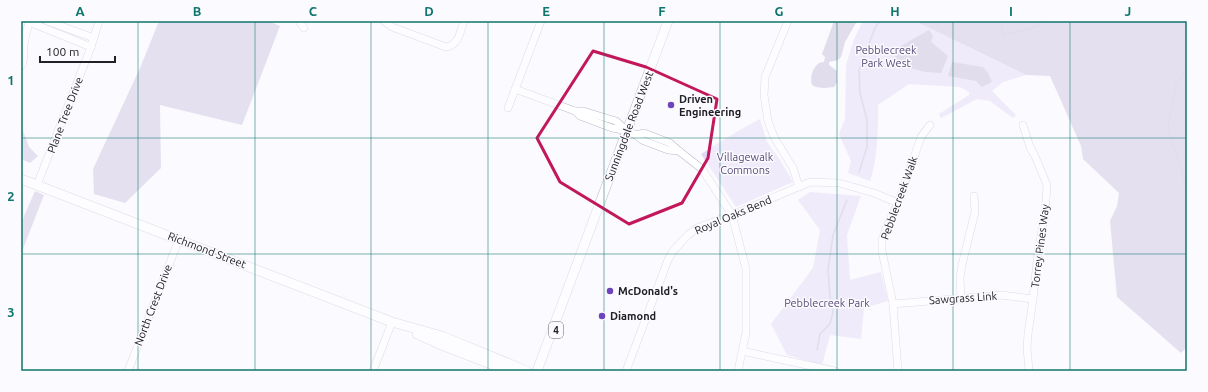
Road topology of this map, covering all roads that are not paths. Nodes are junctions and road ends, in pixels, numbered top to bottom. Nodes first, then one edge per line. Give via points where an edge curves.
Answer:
1 (47, 21) edge
2 (99, 21) edge
3 (299, 21) edge
4 (384, 21) edge
5 (464, 21) edge
6 (541, 21) edge
7 (668, 21) edge
8 (788, 21) edge
9 (29, 22) edge
10 (304, 28) dead end
11 (94, 38) junction
12 (91, 47) junction
13 (21, 66) edge
14 (515, 89) junction
15 (508, 108) dead end
16 (930, 125) dead end
17 (1023, 125) dead end
18 (632, 133) junction
19 (21, 179) edge
20 (37, 185) junction
21 (799, 187) junction
22 (974, 196) dead end
23 (898, 203) junction
24 (732, 215) junction
25 (590, 231) junction
26 (179, 239) junction
27 (961, 298) junction
28 (1033, 299) junction
29 (893, 304) junction
30 (392, 322) junction
31 (742, 351) junction
32 (128, 371) edge
33 (373, 371) edge
34 (509, 371) edge
35 (527, 371) edge
36 (537, 371) edge
37 (542, 371) edge
38 (626, 371) edge
39 (738, 371) edge
40 (835, 371) edge
41 (898, 371) edge
42 (1029, 371) edge

1 - 11 street
2 - 11 street, Plane Tree Drive
3 - 10 street
4 - 5 street via 446,47 457,41
6 - 14 street
7 - 18 main road, Sunningdale Road West / 4
8 - 21 street via 765,77 764,96 768,121 774,137 793,168
9 - 12 street
9 - 13 street
11 - 12 street, Plane Tree Drive
12 - 20 street, Plane Tree Drive
14 - 15 street
14 - 18 street via 575,111 616,121
16 - 23 street, Pebblecreek Walk via 921,137
17 - 28 street, Torrey Pines Way via 1047,186
18 - 24 street via 642,140 679,152 702,168
18 - 25 main road, Sunningdale Road West / 4
19 - 20 main road, Richmond Street
20 - 26 main road, Richmond Street
21 - 23 street, Royal Oaks Bend via 810,182 839,183
21 - 24 street, Royal Oaks Bend
22 - 27 street via 975,212 960,278
23 - 29 street, Pebblecreek Walk via 882,240
24 - 31 street via 746,270 746,333
24 - 38 street, Royal Oaks Bend via 697,228 674,251 668,260
25 - 36 main road, Sunningdale Road West
25 - 37 main road, Sunningdale Road West / 4
26 - 30 main road, Richmond Street
26 - 32 street, North Crest Drive
27 - 28 street, Sawgrass Link via 1001,295
27 - 29 street, Sawgrass Link
28 - 42 street, Torrey Pines Way via 1027,346
29 - 41 street, Pebblecreek Walk
30 - 33 street
30 - 34 main road, Richmond Street via 439,344
30 - 35 main road, Richmond Street via 442,336
31 - 39 street
31 - 40 street

